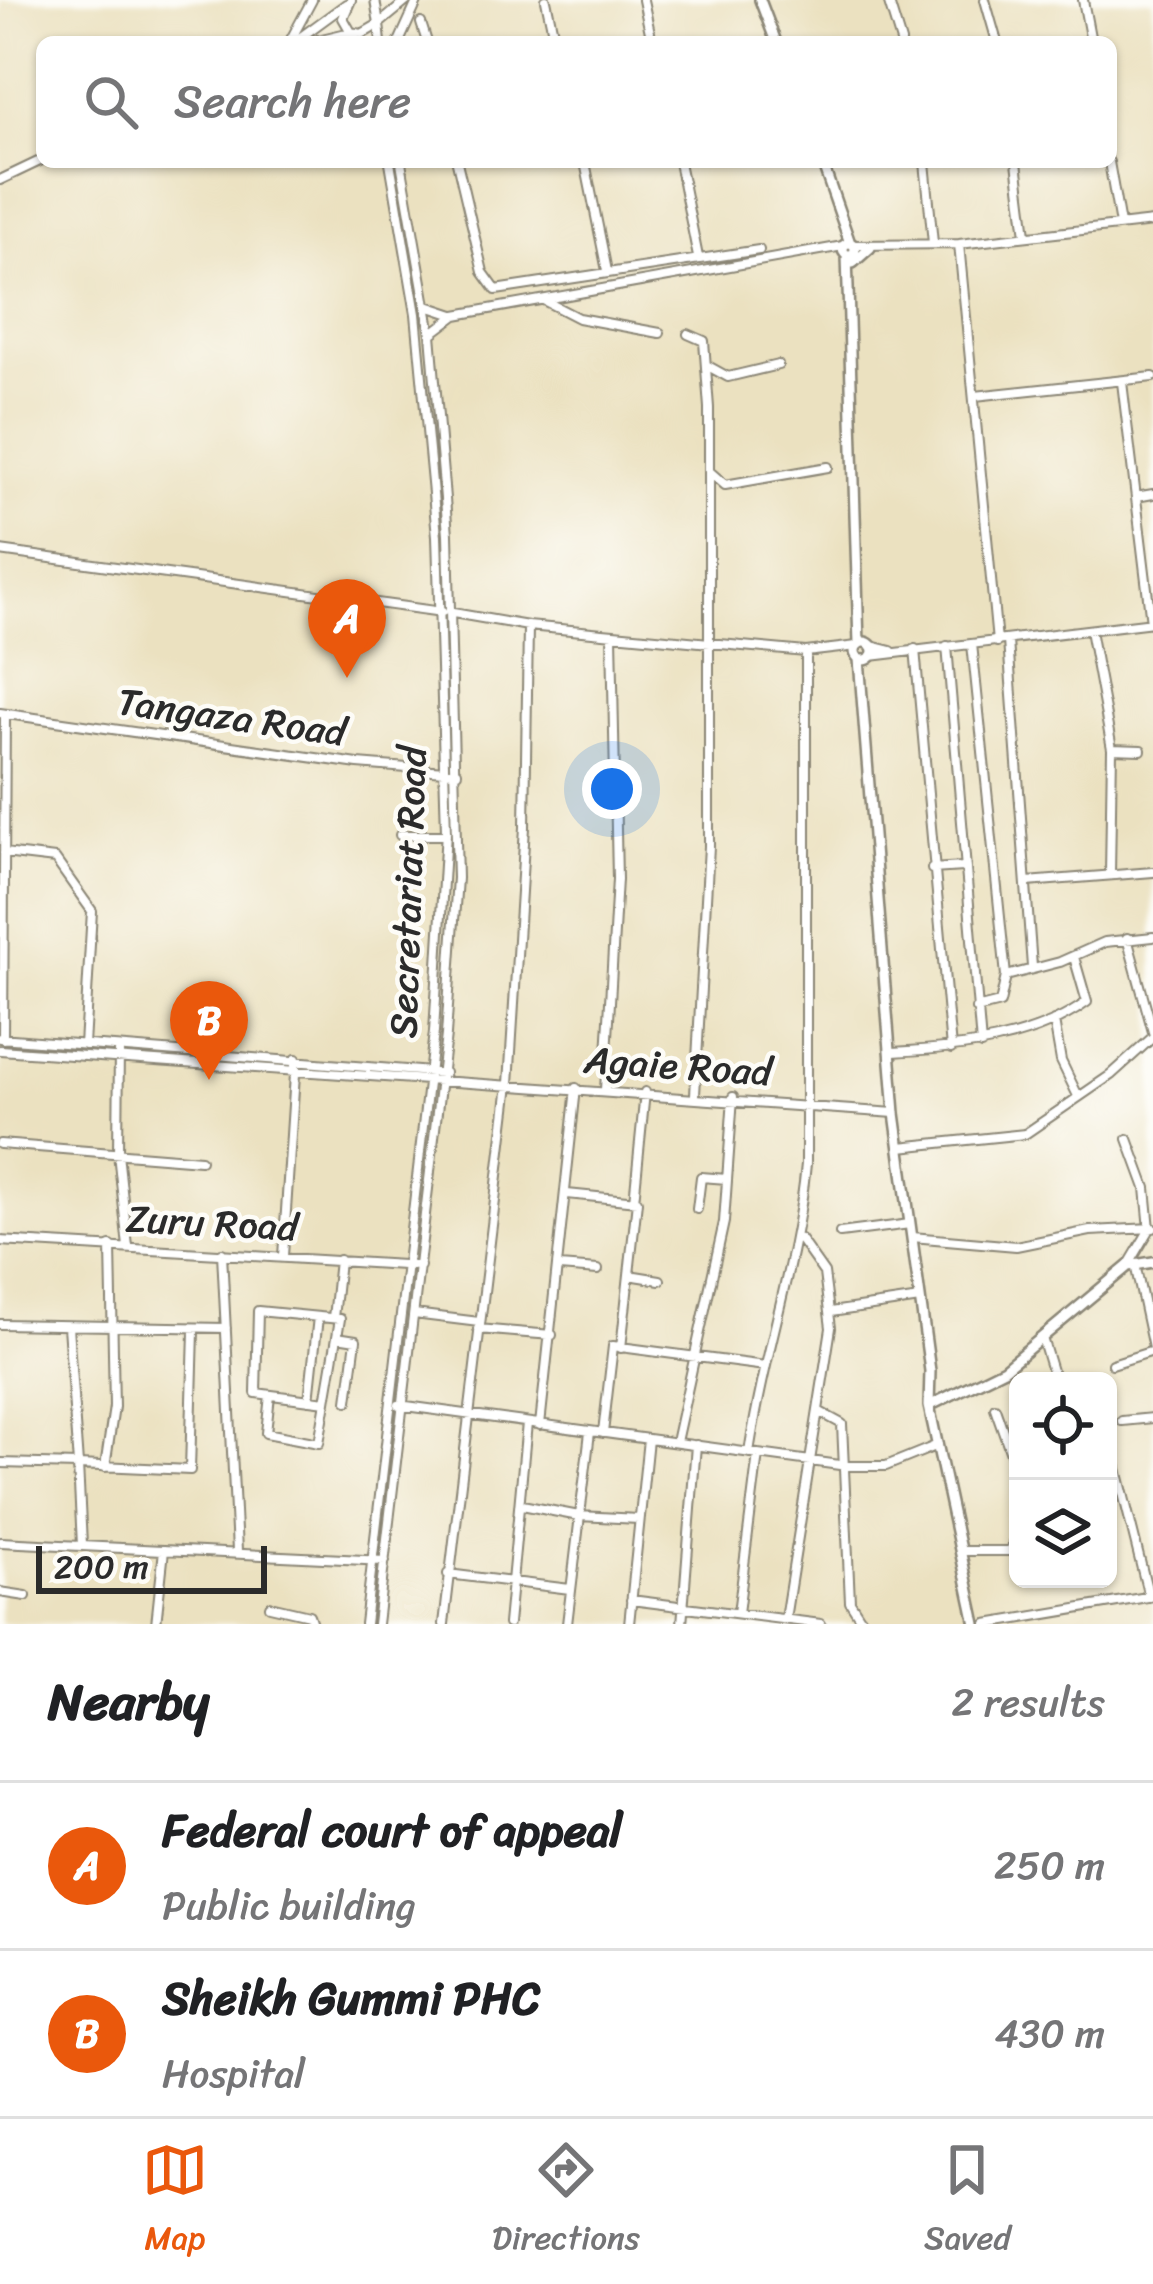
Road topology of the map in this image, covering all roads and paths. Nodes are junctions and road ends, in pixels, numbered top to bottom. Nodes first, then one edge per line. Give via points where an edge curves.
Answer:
1 (312, 0) edge
2 (375, 0) edge
3 (408, 0) edge
4 (418, 0) edge
5 (546, 0) edge
6 (643, 0) edge
7 (760, 0) edge
8 (888, 0) edge
9 (985, 0) edge
10 (1083, 0) edge
11 (347, 2) edge
12 (421, 23) dead end
13 (379, 24) junction
14 (294, 36) edge
15 (299, 36) edge
16 (353, 36) edge
17 (357, 36) edge
18 (380, 36) edge
19 (402, 36) edge
20 (425, 36) edge
21 (554, 36) edge
22 (651, 36) edge
23 (774, 36) edge
24 (899, 36) edge
25 (996, 36) edge
26 (1090, 36) edge
27 (36, 163) edge
28 (390, 168) edge
29 (402, 168) edge
30 (458, 168) edge
31 (586, 168) edge
32 (680, 168) edge
33 (824, 168) edge
34 (926, 168) edge
35 (1018, 168) edge
36 (1110, 168) edge
37 (0, 180) edge
38 (1153, 222) edge
39 (1120, 225) junction
40 (1026, 235) junction
41 (933, 243) junction
42 (959, 244) junction
43 (848, 247) junction
44 (869, 248) junction
45 (759, 250) dead end
46 (698, 256) junction
47 (607, 272) junction
48 (849, 272) junction
49 (544, 300) junction
50 (427, 306) junction
51 (456, 315) junction
52 (660, 333) dead end
53 (431, 334) junction
54 (688, 334) dead end
55 (778, 365) dead end
56 (708, 366) junction
57 (1153, 377) edge
58 (1122, 382) junction
59 (975, 396) junction
60 (828, 466) dead end
61 (708, 470) junction
62 (1153, 494) edge
63 (1136, 497) junction
64 (0, 551) edge
65 (447, 612) junction
66 (1152, 622) edge
67 (528, 626) junction
68 (1090, 630) junction
69 (612, 634) junction
70 (708, 640) junction
71 (1002, 641) junction
72 (972, 644) junction
73 (947, 646) junction
74 (915, 649) junction
75 (864, 651) junction
76 (806, 652) junction
77 (3, 714) edge
78 (1112, 749) junction
79 (1141, 750) dead end
80 (445, 772) junction
81 (457, 772) junction
82 (400, 835) dead end
83 (446, 835) junction
84 (4, 853) junction
85 (963, 867) junction
86 (932, 869) junction
87 (1153, 872) edge
88 (1110, 874) junction
89 (1027, 882) junction
90 (1153, 937) edge
91 (1127, 938) junction
92 (1074, 957) junction
93 (1032, 968) junction
94 (1006, 976) junction
95 (976, 1009) junction
96 (1054, 1022) junction
97 (1153, 1035) edge
98 (2, 1039) edge
99 (981, 1045) junction
100 (85, 1046) junction
101 (119, 1048) junction
102 (951, 1048) junction
103 (0, 1050) edge
104 (893, 1052) junction
105 (296, 1059) junction
106 (117, 1062) junction
107 (429, 1070) junction
108 (296, 1072) junction
109 (441, 1072) junction
110 (456, 1080) junction
111 (428, 1084) junction
112 (440, 1084) junction
113 (509, 1084) junction
114 (576, 1088) junction
115 (605, 1090) junction
116 (644, 1092) junction
117 (695, 1095) junction
118 (1078, 1096) junction
119 (734, 1097) junction
120 (808, 1103) junction
121 (895, 1113) junction
122 (1128, 1139) dead end
123 (0, 1144) edge
124 (900, 1147) junction
125 (118, 1153) junction
126 (200, 1160) dead end
127 (727, 1179) junction
128 (567, 1194) junction
129 (634, 1201) junction
130 (697, 1209) dead end
131 (910, 1224) junction
132 (1152, 1228) edge
133 (840, 1233) dead end
134 (912, 1237) junction
135 (800, 1239) junction
136 (0, 1241) edge
137 (111, 1246) junction
138 (128, 1247) junction
139 (222, 1253) junction
140 (283, 1256) junction
141 (339, 1260) junction
142 (1153, 1262) edge
143 (407, 1264) junction
144 (1131, 1264) junction
145 (420, 1266) junction
146 (559, 1267) junction
147 (598, 1270) dead end
148 (629, 1275) junction
149 (660, 1280) dead end
150 (920, 1299) junction
151 (831, 1312) junction
152 (414, 1314) junction
153 (318, 1316) junction
154 (333, 1318) junction
155 (0, 1324) edge
156 (68, 1326) junction
157 (479, 1326) junction
158 (109, 1327) junction
159 (226, 1328) junction
160 (194, 1331) junction
161 (552, 1335) junction
162 (1042, 1336) junction
163 (337, 1337) junction
164 (621, 1348) junction
165 (1153, 1350) edge
166 (695, 1357) junction
167 (1112, 1364) dead end
168 (765, 1366) junction
169 (1052, 1372) edge
170 (270, 1396) junction
171 (309, 1400) junction
172 (349, 1401) dead end
173 (326, 1402) junction
174 (397, 1404) junction
175 (929, 1406) junction
176 (995, 1408) dead end
177 (820, 1412) junction
178 (466, 1415) junction
179 (1153, 1418) edge
180 (1122, 1420) dead end
181 (527, 1423) junction
182 (540, 1425) junction
183 (590, 1432) junction
184 (603, 1433) junction
185 (649, 1439) junction
186 (676, 1442) junction
187 (696, 1445) junction
188 (938, 1445) junction
189 (1009, 1448) edge
190 (754, 1454) junction
191 (810, 1461) junction
192 (0, 1462) edge
193 (78, 1465) junction
194 (847, 1466) junction
195 (105, 1467) junction
196 (1117, 1467) edge
197 (521, 1505) junction
198 (579, 1516) junction
199 (639, 1520) junction
200 (0, 1542) edge
201 (82, 1545) junction
202 (164, 1550) junction
203 (237, 1551) junction
204 (1009, 1551) edge
205 (960, 1552) junction
206 (372, 1558) junction
207 (385, 1561) junction
208 (448, 1574) junction
209 (512, 1583) junction
210 (570, 1589) junction
211 (0, 1592) edge
212 (26, 1596) dead end
213 (1151, 1597) edge
214 (631, 1600) junction
215 (270, 1606) dead end
216 (683, 1607) junction
217 (738, 1613) junction
218 (785, 1619) junction
219 (156, 1624) edge
220 (312, 1624) edge
221 (364, 1624) edge
222 (377, 1624) edge
223 (444, 1624) edge
224 (508, 1624) edge
225 (567, 1624) edge
226 (629, 1624) edge
227 (682, 1624) edge
228 (821, 1624) edge
229 (863, 1624) edge
230 (976, 1624) edge
231 (987, 1624) edge

1 - 14 street
2 - 13 street
3 - 13 street
4 - 19 street
5 - 21 street
6 - 22 street
7 - 23 street
8 - 24 street
9 - 25 street
10 - 26 street
11 - 15 street
11 - 16 street
12 - 20 street
13 - 17 street
13 - 18 street
27 - 37 street
28 - 65 street, Secretariat Road via 416,314
29 - 50 street, Secretariat Road
30 - 47 street via 483,272 496,290
31 - 47 street
32 - 46 street
33 - 43 street
34 - 41 street
35 - 40 street
36 - 39 street
38 - 39 street
39 - 40 street
40 - 42 street
41 - 42 street
41 - 44 street
42 - 59 street
43 - 44 street
43 - 48 street
43 - 49 street
44 - 48 street
45 - 46 street
46 - 47 street
48 - 75 street
49 - 51 street
49 - 52 street via 578,318
50 - 51 street
50 - 53 street, Secretariat Road
51 - 53 street
53 - 65 street, Secretariat Road
54 - 56 street via 704,339
55 - 56 street via 728,376
56 - 61 street
57 - 58 street
58 - 59 street
58 - 63 street
59 - 71 street
60 - 61 street via 725,485
61 - 70 street
62 - 63 street
63 - 66 street
64 - 65 street
65 - 67 street
65 - 80 street, Secretariat Road
65 - 81 street, Secretariat Road
66 - 68 street
67 - 69 street
67 - 113 street
68 - 71 street
68 - 78 street
69 - 70 street
69 - 115 street via 616,879
70 - 76 street
70 - 117 street via 709,846
71 - 72 street
71 - 89 street
72 - 73 street
72 - 94 street
73 - 74 street
73 - 85 street
74 - 75 street
74 - 86 street
75 - 76 street
75 - 104 street
76 - 120 street
77 - 80 street, Tangaza Road
77 - 84 street
78 - 79 street
78 - 88 street
80 - 81 street, Tangaza Road
80 - 83 street, Secretariat Road
81 - 109 street, Secretariat Road via 455,934
82 - 83 street
83 - 107 street, Secretariat Road
84 - 98 street
84 - 100 street via 56,859 92,910
85 - 86 street
85 - 95 street
86 - 102 street
87 - 88 street
88 - 89 street
89 - 93 street
90 - 91 street
91 - 92 street
91 - 97 street
92 - 93 street
92 - 96 street via 1087,1002
93 - 94 street
94 - 95 street via 1000,1003
95 - 99 street
96 - 99 street
96 - 118 street via 1060,1061
97 - 118 street
98 - 100 street
99 - 102 street
100 - 101 street
101 - 105 street
101 - 106 street
102 - 104 street
103 - 106 street
104 - 121 street
105 - 107 street
105 - 108 street
106 - 108 street
106 - 125 street
107 - 109 street
107 - 111 street, Secretariat Road
108 - 111 street
108 - 140 street
109 - 110 street
109 - 112 street, Secretariat Road
110 - 112 street
110 - 113 street, Agaie Road
111 - 112 street
111 - 143 street, Secretariat Road
112 - 145 street, Secretariat Road
113 - 114 street, Agaie Road
113 - 157 street
114 - 115 street, Agaie Road
114 - 128 street
115 - 116 street, Agaie Road
116 - 117 street, Agaie Road
116 - 129 street
117 - 119 street, Agaie Road
118 - 124 street via 1024,1135
119 - 120 street, Agaie Road
119 - 127 street
120 - 121 street, Agaie Road
120 - 135 street
121 - 124 street
122 - 132 street
123 - 125 street
124 - 131 street
125 - 126 street
125 - 138 street
127 - 130 street via 700,1177
127 - 166 street
128 - 129 street
128 - 146 street
129 - 148 street
131 - 133 street
131 - 134 street
132 - 134 street via 1016,1246
132 - 144 street
134 - 150 street
135 - 151 street via 824,1273
135 - 168 street
136 - 137 street, Zuru Road
137 - 138 street, Zuru Road
137 - 158 street
138 - 139 street, Zuru Road
139 - 140 street, Zuru Road
139 - 159 street
140 - 141 street, Zuru Road
141 - 143 street, Zuru Road
141 - 154 street
142 - 144 street
143 - 145 street, Zuru Road
143 - 174 street, Secretariat Road
144 - 162 street
144 - 165 street
145 - 152 street, Secretariat Road
146 - 147 street
146 - 161 street
148 - 149 street
148 - 164 street
150 - 151 street
150 - 175 street
151 - 177 street
152 - 157 street
152 - 174 street, Secretariat Road
153 - 154 street
153 - 170 street via 257,1311 256,1393
153 - 171 street
154 - 163 street via 340,1318
155 - 156 street
156 - 158 street
156 - 193 street
157 - 161 street
157 - 178 street
158 - 160 street
158 - 195 street via 114,1407
159 - 160 street
159 - 203 street
160 - 195 street via 190,1470
161 - 182 street
162 - 169 street
162 - 175 street via 1004,1369
163 - 172 street via 356,1340
163 - 173 street
164 - 166 street
164 - 184 street via 613,1346
165 - 167 street
166 - 168 street
166 - 186 street
168 - 190 street
170 - 171 street
170 - 173 street via 266,1432 319,1443
171 - 173 street
174 - 178 street
174 - 206 street, Secretariat Road
174 - 207 street, Secretariat Road
175 - 188 street
176 - 189 street
177 - 191 street
177 - 194 street via 842,1424
178 - 181 street
178 - 208 street
179 - 180 street
181 - 182 street
181 - 197 street
182 - 183 street
183 - 184 street
183 - 198 street
184 - 185 street
185 - 186 street
185 - 199 street
186 - 187 street
187 - 190 street
187 - 216 street
188 - 194 street via 886,1466
188 - 205 street
190 - 191 street
190 - 217 street
191 - 194 street
191 - 218 street
192 - 193 street
193 - 195 street
193 - 201 street
194 - 229 street via 850,1602
196 - 213 street
197 - 198 street
197 - 209 street
198 - 199 street
198 - 210 street
199 - 214 street
200 - 201 street
201 - 202 street
202 - 203 street
202 - 219 street
203 - 206 street
204 - 205 street
205 - 230 street
206 - 207 street
206 - 221 street, Secretariat Road
207 - 222 street, Secretariat Road
208 - 209 street
208 - 223 street
209 - 210 street
209 - 224 street
210 - 225 street
211 - 212 street
213 - 231 street
214 - 216 street
214 - 226 street
215 - 220 street via 309,1615
216 - 217 street
216 - 227 street
217 - 218 street
218 - 228 street

